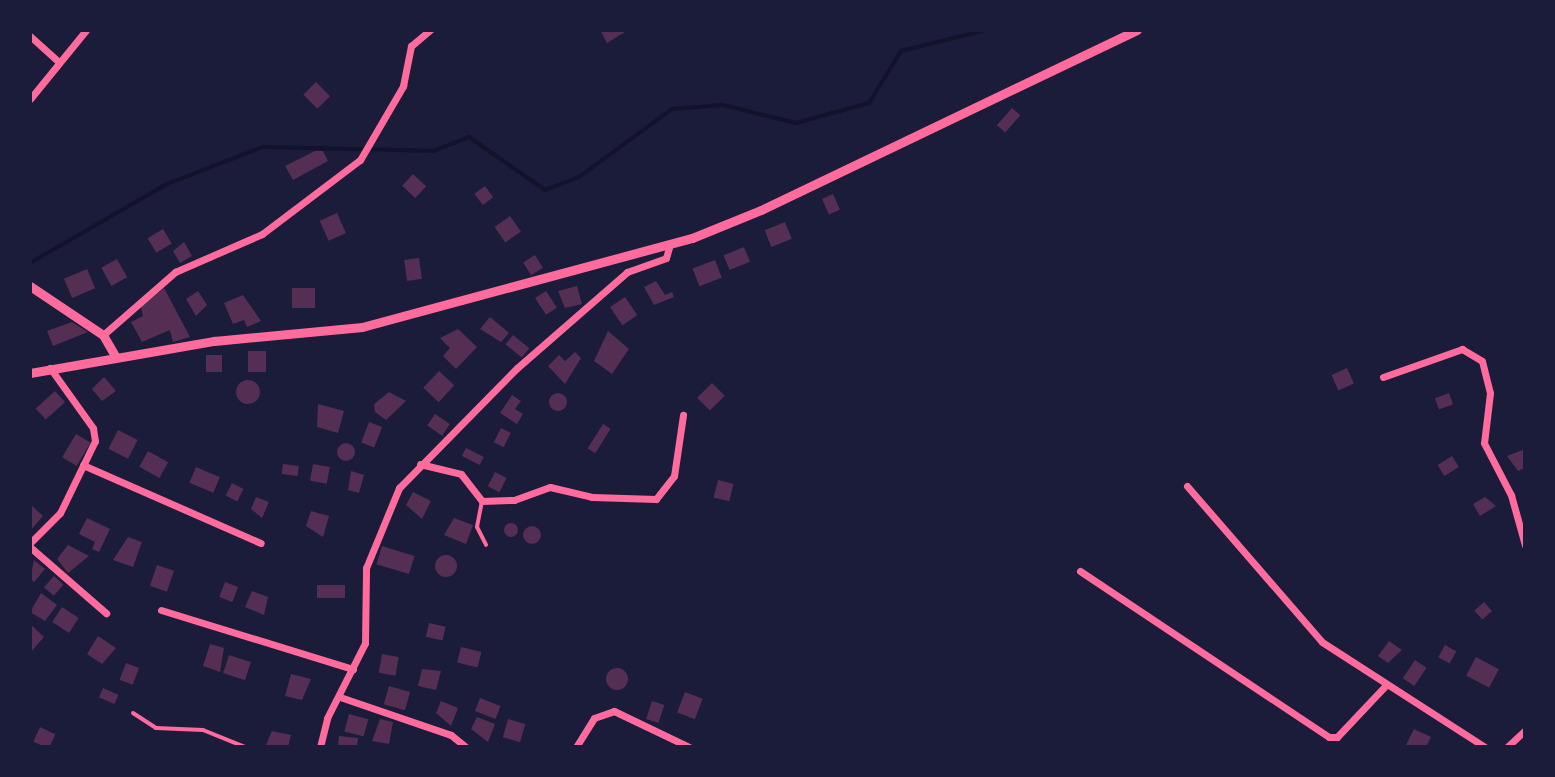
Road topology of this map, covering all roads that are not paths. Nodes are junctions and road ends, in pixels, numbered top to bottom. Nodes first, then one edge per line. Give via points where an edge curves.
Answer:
1 (86, 30) edge
2 (430, 30) edge
3 (1137, 30) edge
4 (30, 36) edge
5 (59, 62) junction
6 (30, 99) edge
7 (670, 244) junction
8 (30, 286) edge
9 (103, 335) junction
10 (115, 356) junction
11 (50, 368) junction
12 (30, 373) edge
13 (1383, 377) dead end
14 (683, 415) dead end
15 (420, 464) junction
16 (83, 465) junction
17 (1187, 486) dead end
18 (482, 501) junction
19 (1525, 503) edge
20 (1514, 508) junction
21 (261, 543) dead end
22 (30, 545) edge
23 (486, 545) dead end
24 (1525, 545) edge
25 (1080, 571) dead end
26 (161, 610) dead end
27 (106, 613) dead end
28 (353, 669) junction
29 (1385, 686) junction
30 (340, 697) junction
31 (133, 713) dead end
32 (1525, 730) edge
33 (245, 747) edge
34 (320, 747) edge
35 (466, 747) edge
36 (576, 747) edge
37 (689, 747) edge
38 (1485, 747) edge
39 (1507, 747) edge

1 - 5 street
2 - 9 street via 411,46 403,86 360,160 262,234 175,272
3 - 7 street via 761,210
4 - 5 street
5 - 6 street
7 - 10 street via 362,327
7 - 15 street via 666,258 627,272 517,368
8 - 9 street
9 - 10 street
10 - 11 street
11 - 12 street
11 - 16 street via 95,434
13 - 20 street via 1462,349 1475,353 1489,373 1484,443
14 - 18 street via 674,476 656,499 592,497 550,487 514,500
15 - 18 street via 461,474
15 - 28 street via 399,488 371,547 363,588 365,643
16 - 21 street
16 - 22 street via 60,513
17 - 29 street via 1322,642
18 - 23 lane via 477,527
19 - 20 lane
20 - 24 street
22 - 27 street
25 - 29 street via 1329,737 1337,737
26 - 28 street
28 - 30 street
29 - 38 street via 1417,699
30 - 34 street
30 - 35 street via 451,735
31 - 33 lane via 156,728 203,730
32 - 39 street
36 - 37 street via 594,718 614,711

